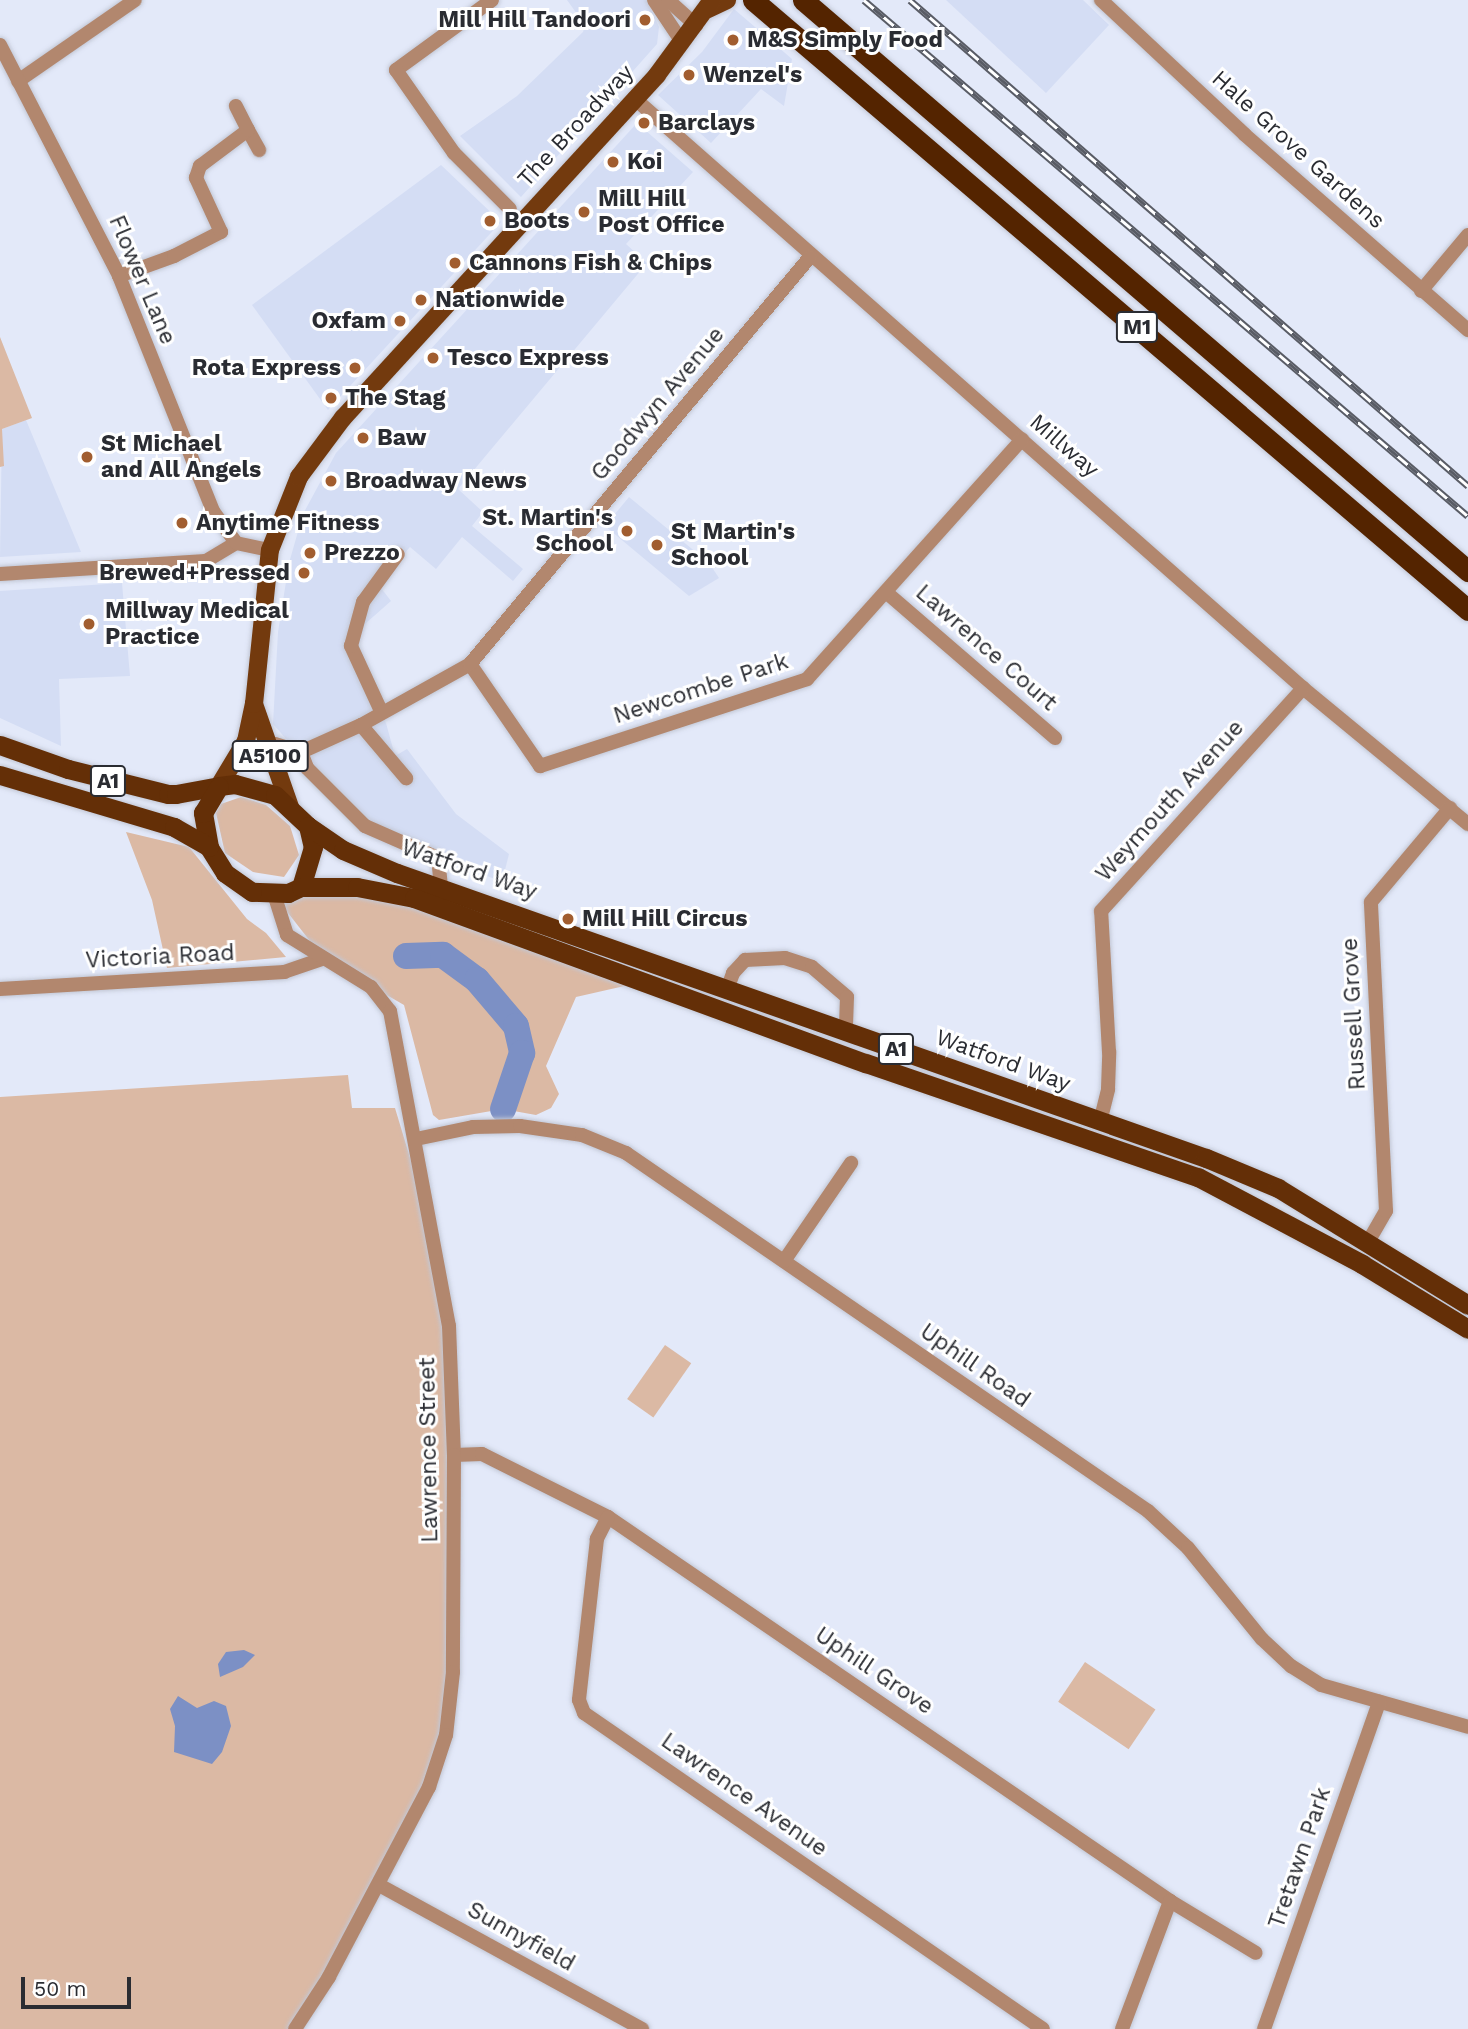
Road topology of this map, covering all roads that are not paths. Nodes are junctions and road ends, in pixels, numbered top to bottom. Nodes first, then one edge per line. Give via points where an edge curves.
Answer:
1 (135, 0) edge
2 (492, 0) edge
3 (654, 0) edge
4 (668, 0) edge
5 (727, 0) edge
6 (753, 0) edge
7 (803, 0) edge
8 (1101, 0) edge
9 (710, 4) edge
10 (696, 25) junction
11 (682, 43) junction
12 (0, 45) edge
13 (18, 81) junction
14 (634, 98) junction
15 (236, 106) dead end
16 (248, 130) junction
17 (259, 150) dead end
18 (510, 209) dead end
19 (1468, 234) edge
20 (810, 257) junction
21 (119, 275) junction
22 (1421, 291) junction
23 (1468, 330) edge
24 (1022, 439) junction
25 (236, 543) junction
26 (270, 550) junction
27 (398, 554) dead end
28 (1468, 571) edge
29 (0, 574) edge
30 (887, 593) junction
31 (1468, 611) edge
32 (470, 664) junction
33 (1303, 688) junction
34 (254, 704) junction
35 (381, 711) junction
36 (361, 725) junction
37 (1055, 738) dead end
38 (0, 745) edge
39 (266, 747) junction
40 (301, 752) junction
41 (0, 775) edge
42 (406, 778) dead end
43 (219, 786) junction
44 (290, 807) junction
45 (1450, 808) junction
46 (1468, 824) edge
47 (308, 826) junction
48 (209, 847) junction
49 (441, 886) junction
50 (301, 887) junction
51 (274, 894) junction
52 (321, 959) junction
53 (728, 987) junction
54 (0, 989) edge
55 (846, 1030) junction
56 (1100, 1122) junction
57 (416, 1139) junction
58 (851, 1163) dead end
59 (1368, 1242) junction
60 (784, 1261) junction
61 (1468, 1306) edge
62 (1468, 1329) edge
63 (454, 1455) junction
64 (608, 1517) junction
65 (1379, 1702) junction
66 (1468, 1727) edge
67 (379, 1885) junction
68 (1170, 1901) junction
69 (1256, 1953) dead end
70 (295, 2029) edge
71 (642, 2029) edge
72 (1044, 2029) edge
73 (1122, 2029) edge
74 (1265, 2029) edge

1 - 13 street
2 - 18 street via 396,70 454,153
3 - 11 street
4 - 10 street
5 - 9 main road, The Broadway / A5100
6 - 31 highway, M1
7 - 28 highway, M1
8 - 22 street, Hale Grove Gardens
9 - 10 main road, The Broadway / A5100
10 - 11 main road, The Broadway / A5100
11 - 14 main road, The Broadway / A5100
12 - 13 street, Flower Lane
13 - 21 street, Flower Lane
14 - 20 street, Millway
14 - 26 main road, The Broadway / A5100 via 320,444 299,477
15 - 16 street
16 - 17 street
16 - 21 street via 197,172 197,184 221,232 174,256
19 - 22 street
20 - 24 street, Millway
20 - 32 street, Goodwyn Avenue
21 - 25 street, Flower Lane via 213,512
22 - 23 street, Hale Grove Gardens
24 - 30 street, Newcombe Park
24 - 33 street, Millway
25 - 26 street
25 - 29 street via 206,561
26 - 34 main road, The Broadway / A5100
27 - 35 street via 363,602 351,646
30 - 32 street, Newcombe Park via 807,679 540,766
30 - 37 street, Lawrence Court
32 - 35 street, Goodwyn Avenue
33 - 45 street, Millway
33 - 56 street, Weymouth Avenue via 1101,911 1109,1052 1108,1089
34 - 39 main road, The Broadway / A5100
34 - 43 main road, The Broadway / A5100 via 239,759
35 - 36 street, Goodwyn Avenue
36 - 40 street, Goodwyn Avenue
36 - 42 street
38 - 43 highway, A1 via 68,769 168,794
39 - 40 street via 275,744
39 - 44 main road, The Broadway / A5100
40 - 49 street via 307,768 365,826 438,858
41 - 48 highway, A1 via 174,827
43 - 44 highway via 260,788
43 - 48 highway via 203,813
44 - 47 highway
45 - 46 street, Millway
45 - 59 street, Russell Grove via 1371,902 1386,1211
47 - 49 highway, Watford Way / A1 via 343,850
47 - 50 highway via 312,855
48 - 51 highway via 237,884 252,892
49 - 53 highway, Watford Way / A1
50 - 51 highway
50 - 62 highway, Watford Way / A1 via 357,887 414,898 866,1063 1198,1177 1362,1264
51 - 52 street, Lawrence Street via 287,935
52 - 54 street, Victoria Road via 284,972
52 - 57 street, Lawrence Street via 371,987 387,1004
53 - 55 highway, Watford Way / A1
53 - 55 street via 745,960 761,956 812,967 847,997
55 - 56 highway, Watford Way / A1
56 - 59 highway, Watford Way / A1 via 1278,1188
57 - 60 street, Uphill Road via 473,1127 520,1126 582,1135 626,1153
57 - 63 street, Lawrence Street via 449,1326
58 - 60 street
59 - 61 highway, Watford Way / A1
60 - 65 street, Uphill Road via 1148,1511 1188,1548 1262,1639 1291,1666 1321,1685
63 - 64 street, Uphill Grove via 482,1454
63 - 67 street, Lawrence Street via 453,1672 446,1735 429,1787
64 - 68 street, Uphill Grove
64 - 72 street, Lawrence Avenue via 597,1539 579,1700 584,1713
65 - 66 street, Uphill Road
65 - 74 street, Tretawn Park
67 - 70 street, Lawrence Street via 330,1978
67 - 71 street, Sunnyfield
68 - 69 street, Uphill Grove
68 - 73 street

